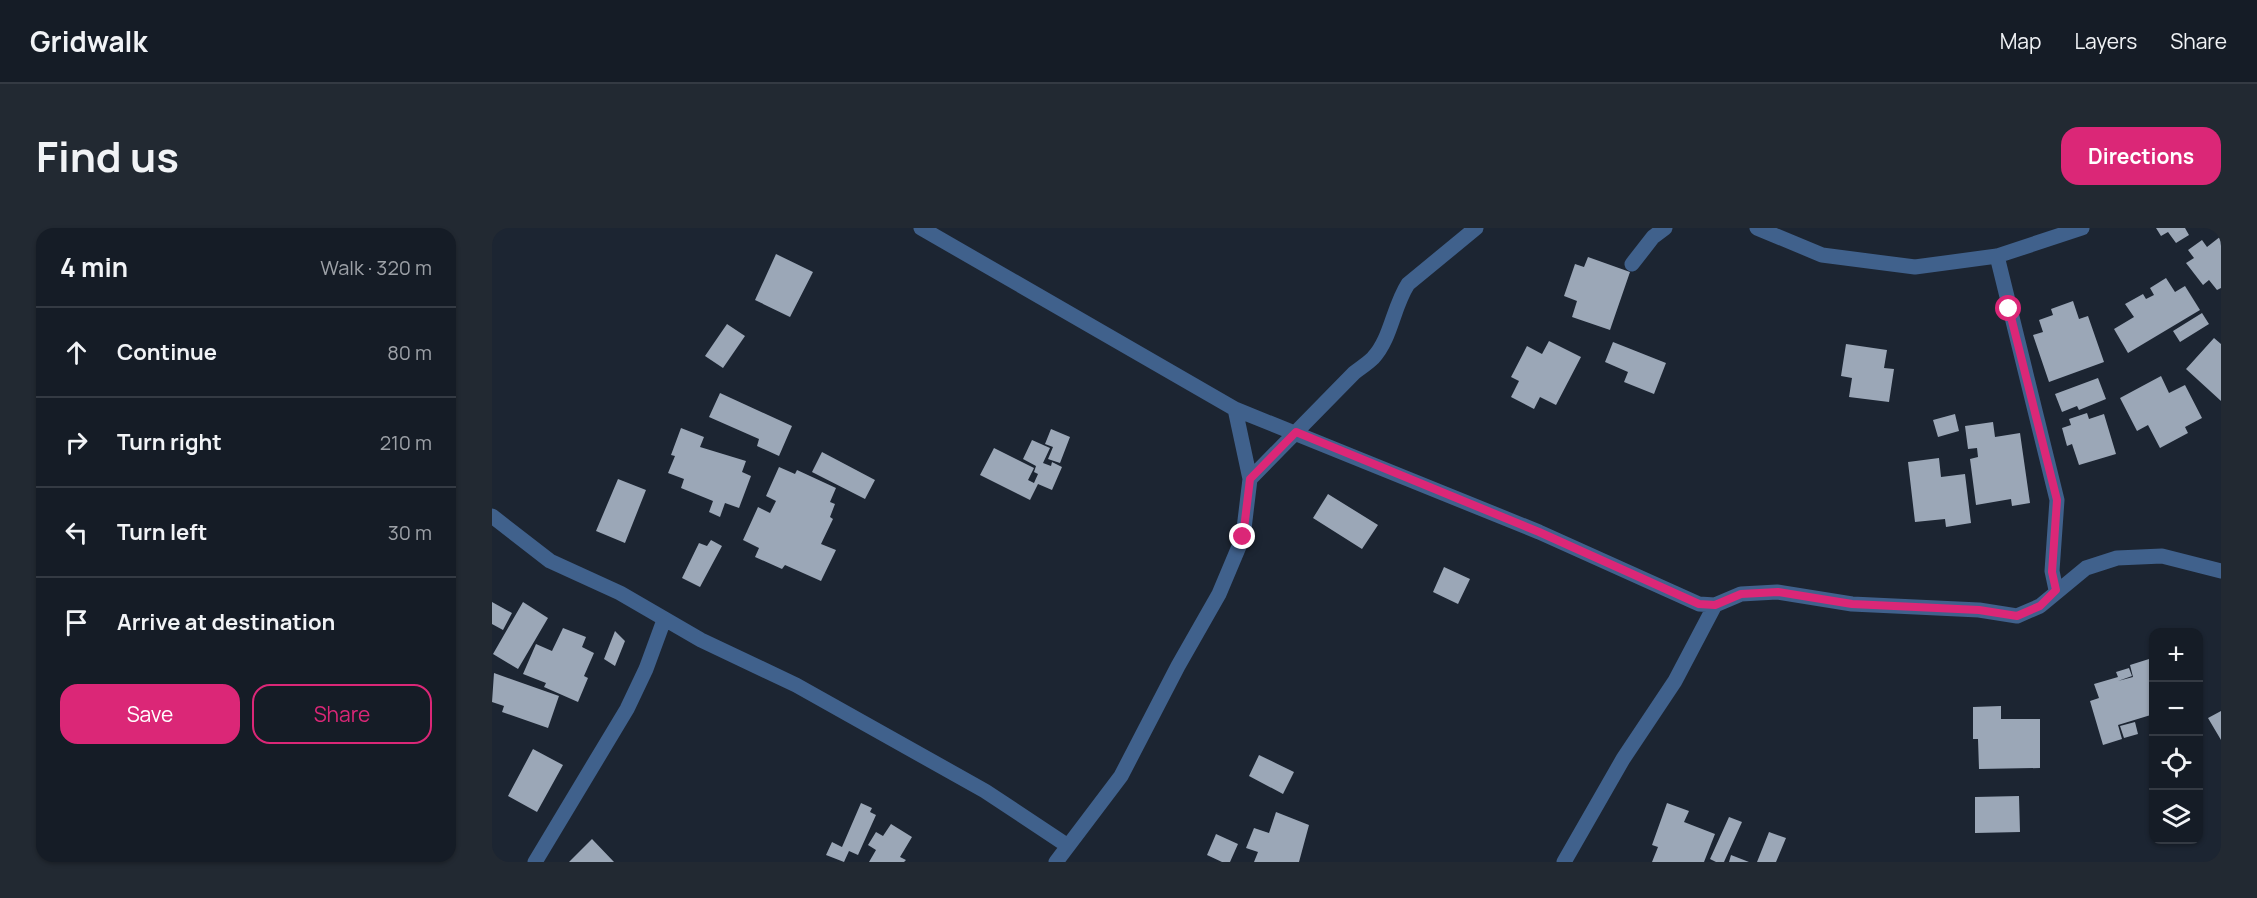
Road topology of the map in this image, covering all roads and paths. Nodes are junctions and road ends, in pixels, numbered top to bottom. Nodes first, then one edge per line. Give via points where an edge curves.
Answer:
1 (921, 228) edge
2 (1476, 228) edge
3 (1665, 228) edge
4 (1757, 228) edge
5 (2082, 228) edge
6 (1997, 256) junction
7 (1632, 264) dead end
8 (1235, 409) junction
9 (1296, 432) junction
10 (1250, 479) junction
11 (492, 516) edge
12 (2221, 571) edge
13 (2056, 590) junction
14 (1715, 605) junction
15 (664, 620) junction
16 (1068, 846) junction
17 (535, 862) edge
18 (1056, 862) edge
19 (1564, 862) edge

1 - 8 street
2 - 9 street via 1408,284 1373,358
3 - 7 street
4 - 6 street via 1822,255 1886,265 1914,267
5 - 6 street
6 - 13 street via 2057,500 2052,572
8 - 9 street
8 - 10 street
9 - 10 street
9 - 14 street via 1627,570 1677,596
10 - 16 street via 1243,537 1219,594 1121,776
11 - 15 street via 550,561 620,593
12 - 13 street via 2162,556 2117,558 2086,568
13 - 14 street via 2040,606 2017,616 1979,610 1852,604 1778,592 1741,594
14 - 19 street via 1676,681 1623,759
15 - 16 street via 835,706 985,791
15 - 17 street via 627,709
16 - 18 street

